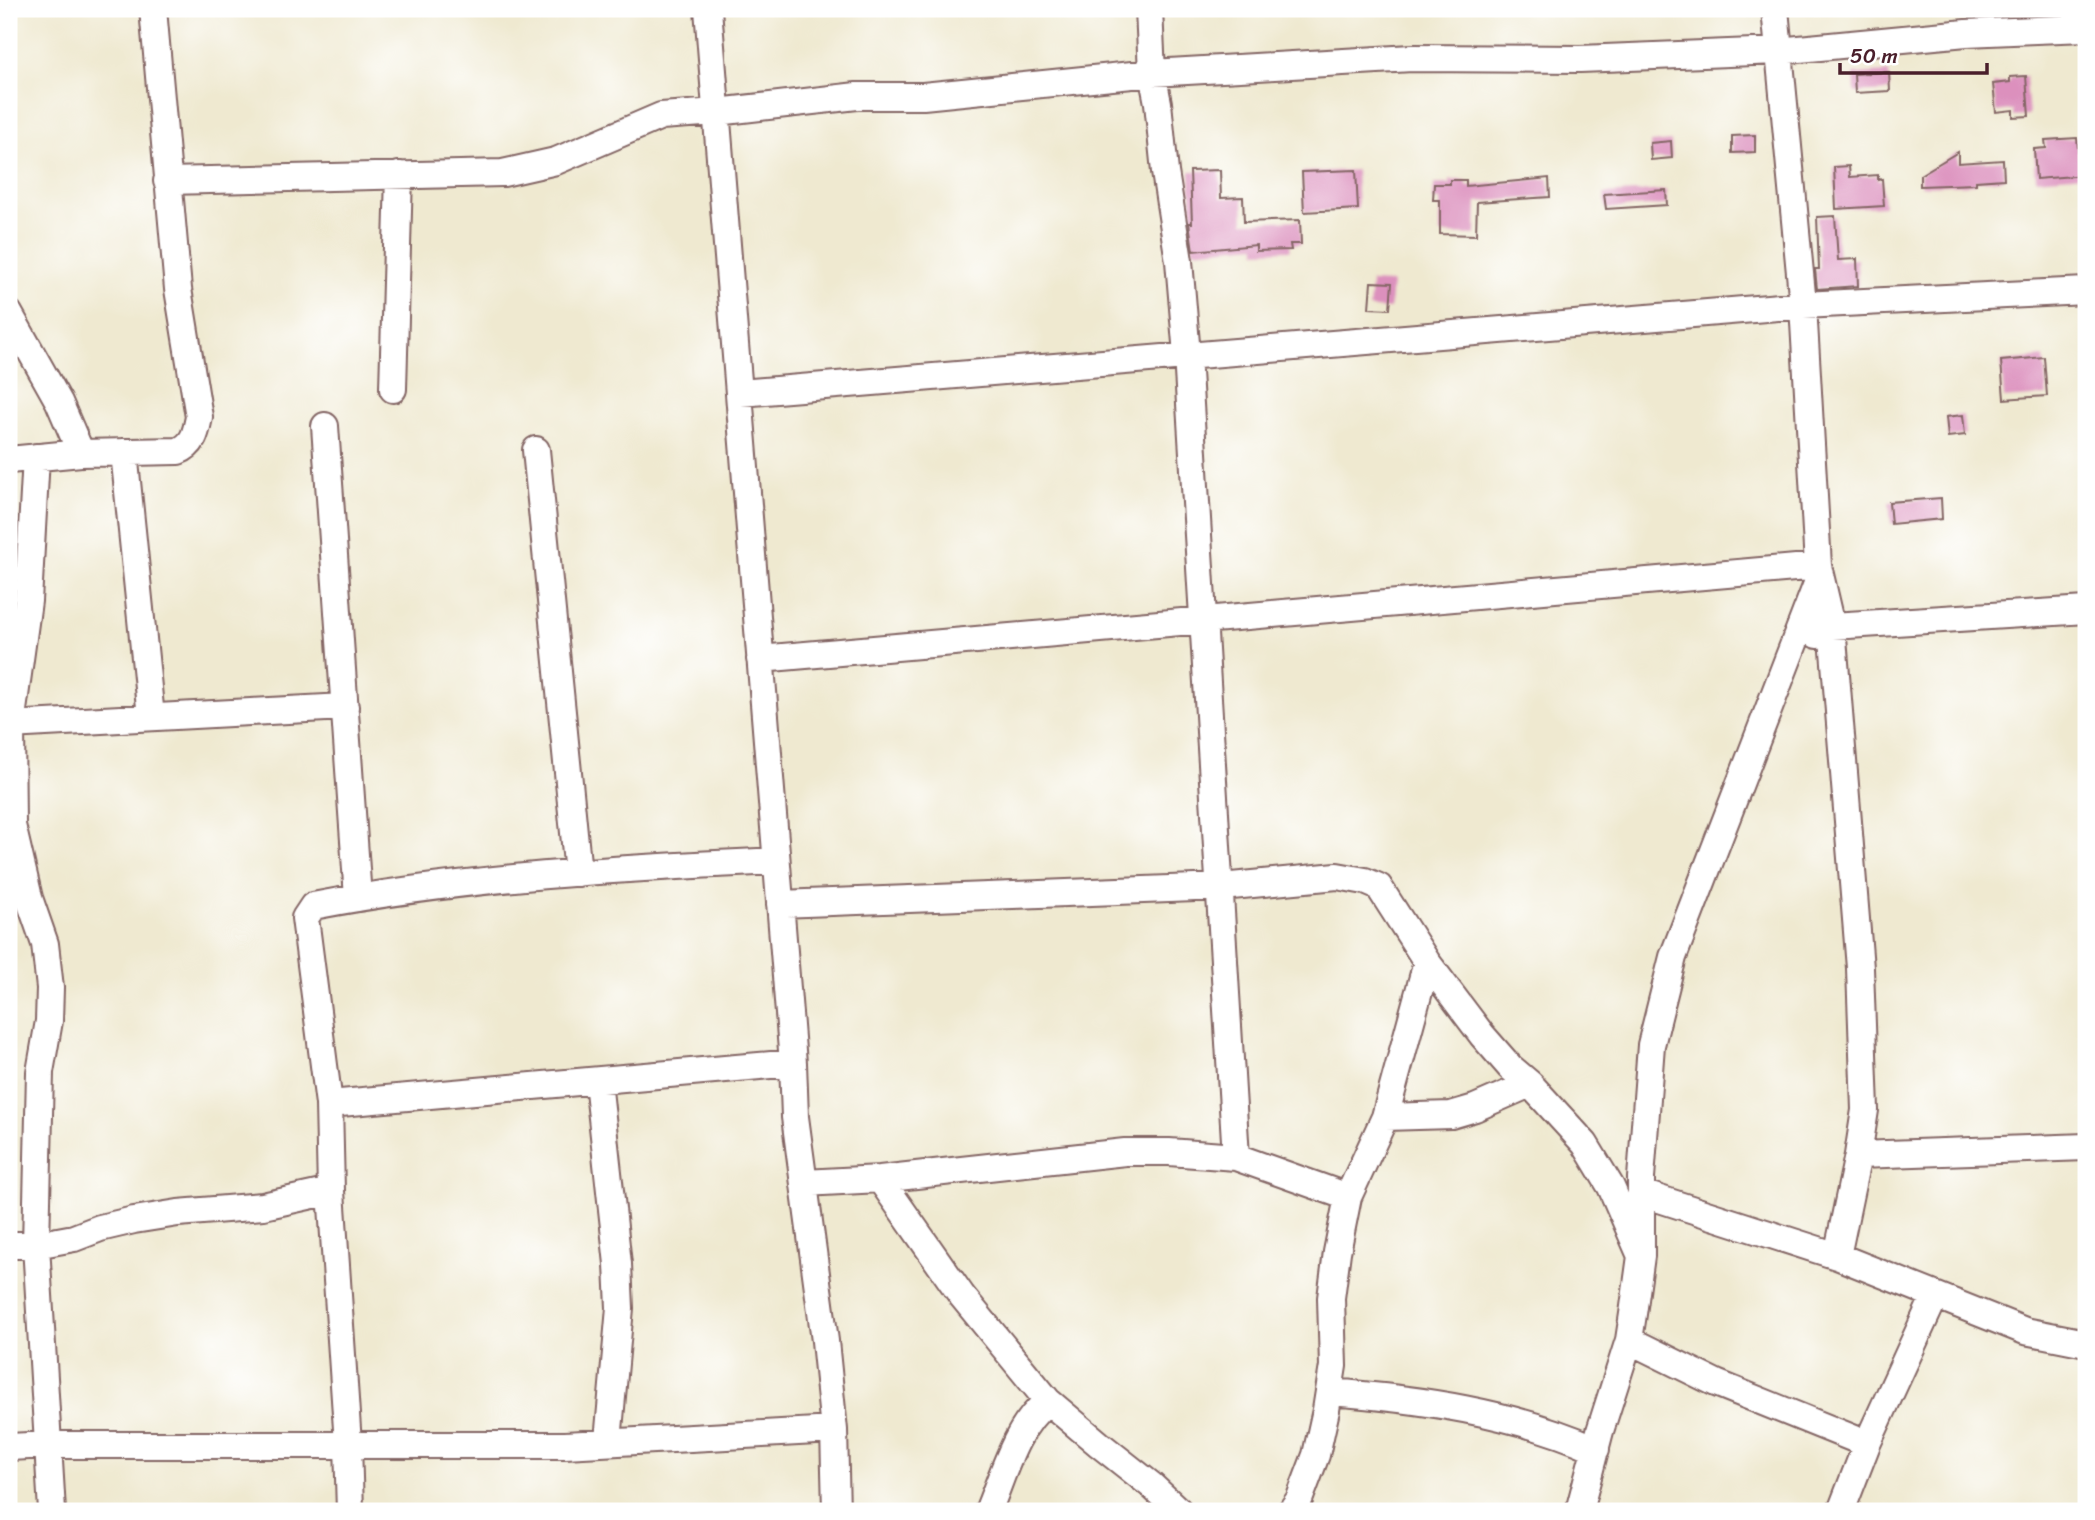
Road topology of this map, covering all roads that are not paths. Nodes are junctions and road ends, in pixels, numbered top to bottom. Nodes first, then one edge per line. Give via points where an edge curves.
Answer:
1 (153, 9) edge
2 (708, 9) edge
3 (1149, 9) edge
4 (1775, 9) edge
5 (2086, 28) edge
6 (1778, 51) junction
7 (1152, 73) junction
8 (718, 112) junction
9 (399, 176) junction
10 (167, 181) junction
11 (2086, 291) edge
12 (1802, 305) junction
13 (9, 313) edge
14 (1187, 355) junction
15 (393, 389) dead end
16 (740, 393) junction
17 (325, 426) dead end
18 (536, 450) dead end
19 (124, 452) junction
20 (81, 453) junction
21 (36, 457) junction
22 (9, 460) edge
23 (1819, 571) junction
24 (2086, 610) edge
25 (1203, 618) junction
26 (1832, 626) junction
27 (1791, 656) junction
28 (760, 659) junction
29 (345, 707) junction
30 (150, 717) junction
31 (10, 725) edge
32 (776, 861) junction
33 (578, 873) junction
34 (1220, 887) junction
35 (358, 898) junction
36 (780, 904) junction
37 (21, 910) edge
38 (1427, 962) junction
39 (793, 1063) junction
40 (597, 1081) junction
41 (1530, 1084) junction
42 (329, 1104) junction
43 (1385, 1117) junction
44 (2086, 1147) edge
45 (1858, 1155) junction
46 (1236, 1157) junction
47 (880, 1179) junction
48 (804, 1183) junction
49 (1611, 1187) junction
50 (1641, 1189) junction
51 (331, 1191) junction
52 (1348, 1197) junction
53 (9, 1245) edge
54 (36, 1245) junction
55 (1641, 1256) junction
56 (1837, 1256) junction
57 (1935, 1296) junction
58 (1629, 1340) junction
59 (2086, 1343) edge
60 (1329, 1392) junction
61 (1048, 1401) junction
62 (834, 1430) junction
63 (608, 1441) junction
64 (348, 1444) junction
65 (1867, 1444) junction
66 (48, 1445) junction
67 (9, 1447) edge
68 (1596, 1449) junction
69 (52, 1511) edge
70 (349, 1511) edge
71 (836, 1511) edge
72 (988, 1511) edge
73 (1179, 1511) edge
74 (1291, 1511) edge
75 (1579, 1511) edge
76 (1841, 1511) edge

1 - 10 street
2 - 8 street
3 - 7 street
4 - 6 street
5 - 6 street via 1966,33
6 - 7 street via 1580,59 1412,58
6 - 12 street
7 - 8 street
7 - 14 street via 1180,261
8 - 9 street via 661,116 556,161 503,173
8 - 16 street
9 - 10 street
9 - 15 street
10 - 19 street via 178,289 199,417 187,447
11 - 12 street
12 - 14 street
12 - 23 street
13 - 20 street via 60,402
14 - 16 street
14 - 25 street
16 - 28 street
17 - 29 street
18 - 33 street
19 - 20 street
19 - 30 street
20 - 21 street
21 - 22 street
21 - 31 street via 28,601
23 - 25 street
23 - 26 street
23 - 27 street
24 - 26 street
25 - 28 street
25 - 34 street
26 - 27 street
26 - 45 street via 1860,968 1865,1110
27 - 50 street via 1673,957 1651,1045
28 - 32 street
29 - 30 street
29 - 35 street
30 - 31 street
31 - 37 street via 12,825
32 - 33 street
32 - 36 street
33 - 35 street
34 - 36 street
34 - 38 street via 1337,876 1365,881 1379,887
34 - 46 street
35 - 42 street via 313,906 305,918
36 - 39 street
37 - 54 street via 45,944 50,988 40,1072
38 - 41 street via 1482,1035
38 - 43 street
39 - 40 street
39 - 48 street
40 - 42 street
40 - 63 street via 620,1308
41 - 43 street via 1451,1115
41 - 49 street via 1584,1144
42 - 51 street
43 - 52 street
44 - 45 street
45 - 56 street
46 - 47 street via 1125,1152
46 - 52 street
47 - 48 street
47 - 61 street via 962,1296
48 - 62 street
49 - 50 street
49 - 55 street
50 - 55 street
50 - 56 street
51 - 54 street via 263,1206 134,1220
51 - 64 street
52 - 60 street via 1331,1298
53 - 54 street
54 - 66 street
55 - 58 street
56 - 57 street
57 - 59 street via 2025,1331
57 - 65 street
58 - 65 street via 1716,1383
58 - 68 street
60 - 68 street via 1451,1405
60 - 74 street via 1317,1455
61 - 72 street via 1021,1430
61 - 73 street
62 - 63 street
62 - 71 street
63 - 64 street via 480,1446
64 - 66 street
64 - 70 street
65 - 76 street
66 - 67 street
66 - 69 street
68 - 75 street

